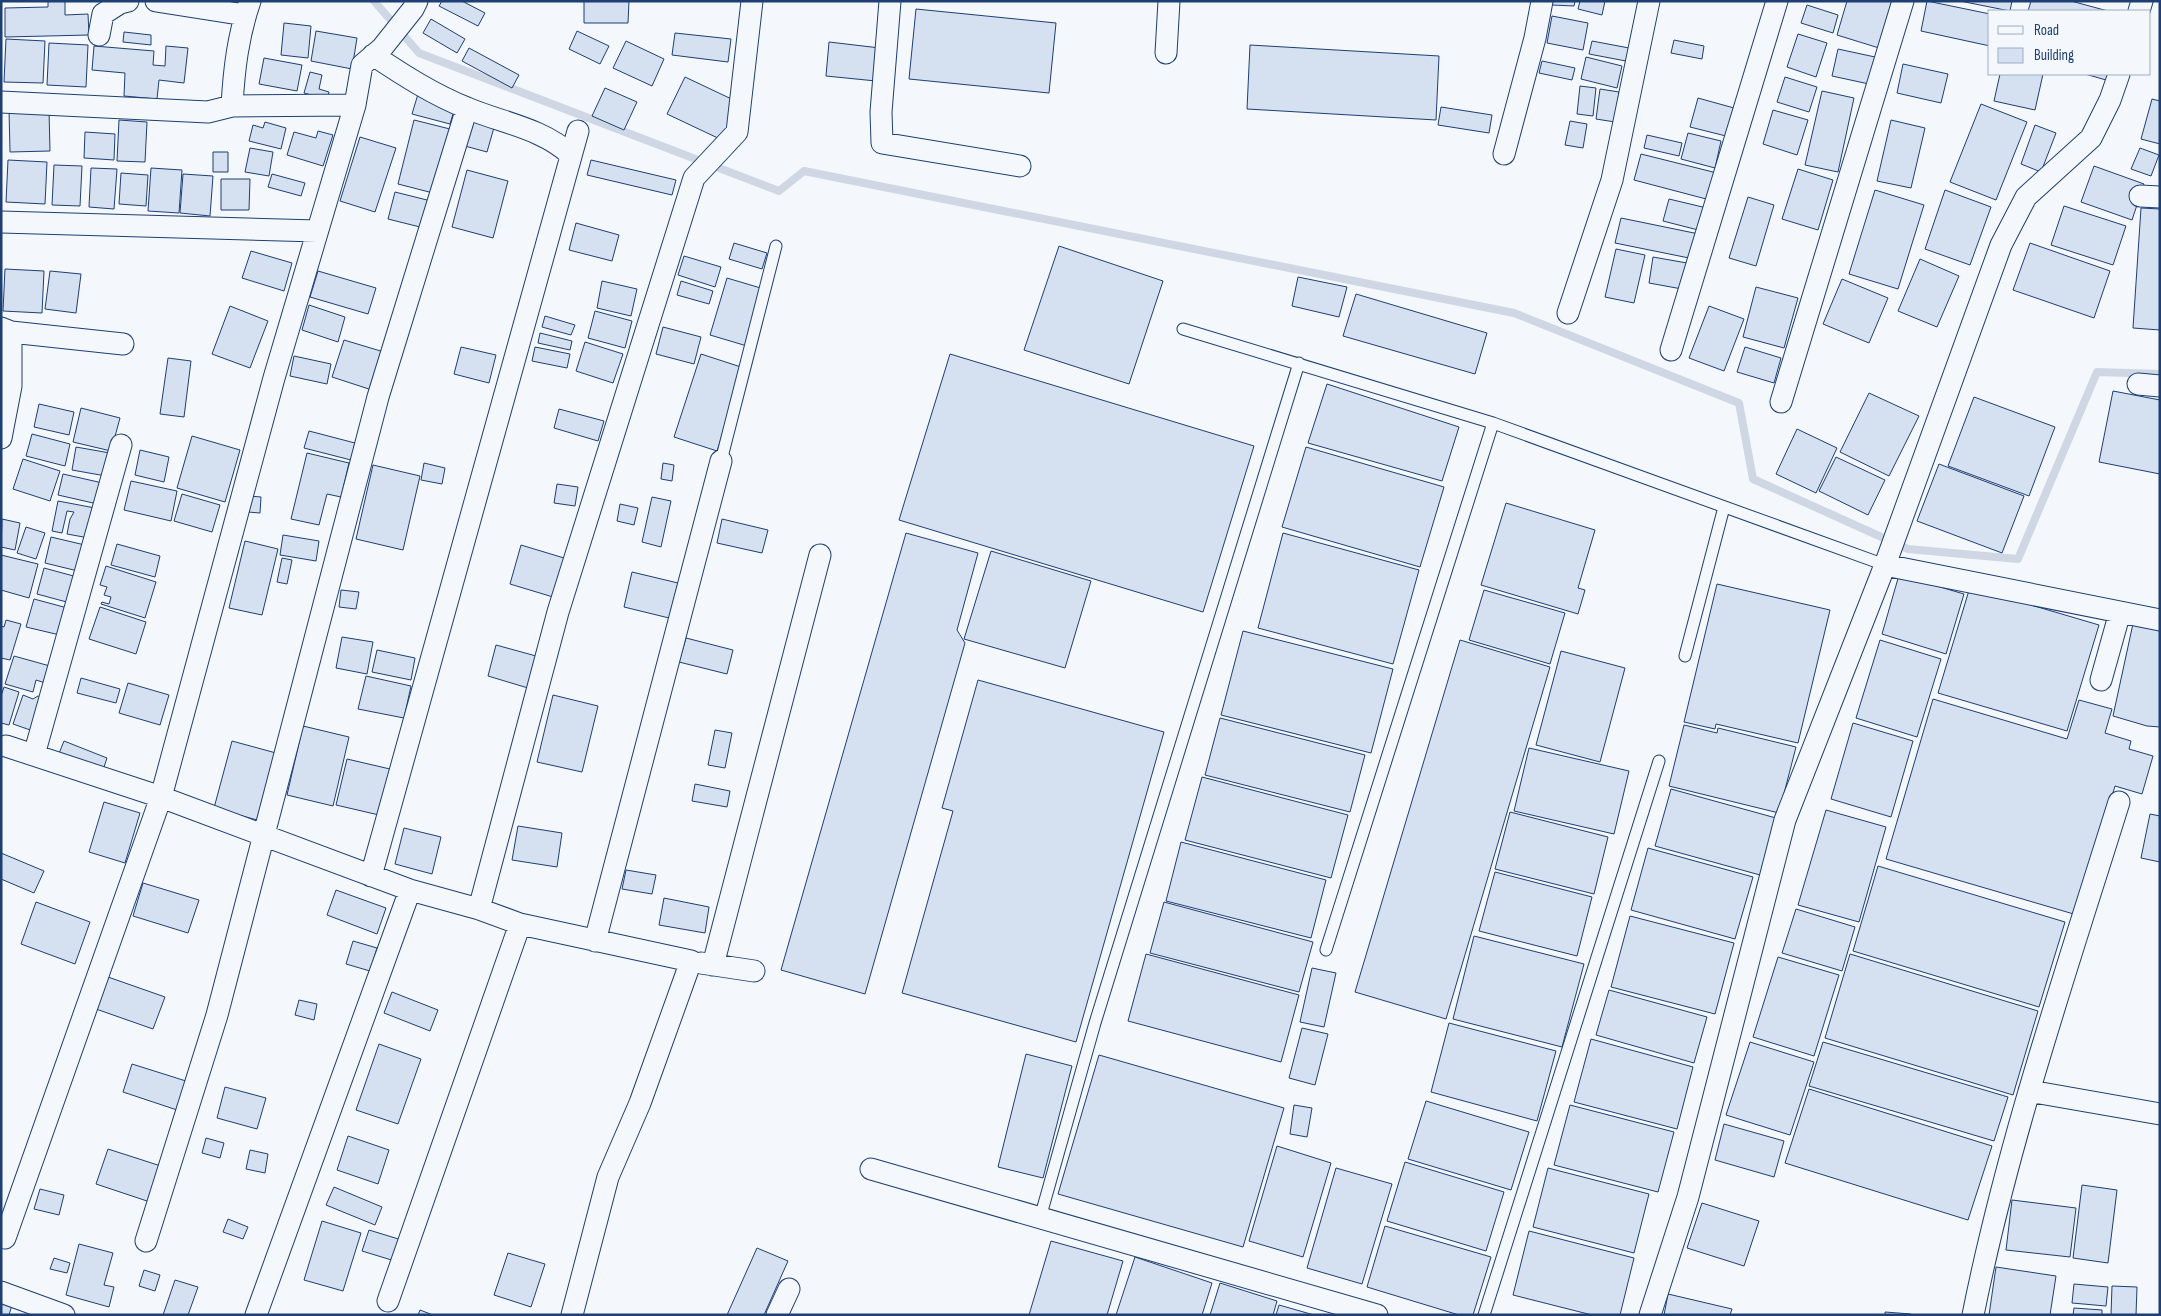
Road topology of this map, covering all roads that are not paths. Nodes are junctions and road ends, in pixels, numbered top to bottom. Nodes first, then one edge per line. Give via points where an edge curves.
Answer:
1 (128, 1) edge
2 (156, 1) edge
3 (417, 1) edge
4 (752, 1) edge
5 (890, 1) edge
6 (1169, 1) edge
7 (1542, 1) edge
8 (1648, 1) edge
9 (1777, 1) edge
10 (1903, 1) edge
11 (248, 8) edge
12 (99, 36) dead end
13 (1166, 54) dead end
14 (373, 56) junction
15 (2119, 75) edge
16 (1, 102) edge
17 (354, 105) junction
18 (232, 106) junction
19 (467, 108) junction
20 (578, 131) dead end
21 (1504, 154) dead end
22 (571, 155) junction
23 (1020, 166) dead end
24 (1, 222) edge
25 (317, 231) junction
26 (776, 246) dead end
27 (1568, 313) dead end
28 (1183, 329) dead end
29 (6, 330) edge
30 (123, 344) dead end
31 (1671, 350) dead end
32 (1299, 363) junction
33 (2138, 384) dead end
34 (2160, 386) edge
35 (1781, 402) dead end
36 (1494, 423) junction
37 (1, 438) edge
38 (121, 445) dead end
39 (722, 461) joint
40 (1724, 507) junction
41 (820, 556) dead end
42 (1887, 559) junction
43 (2120, 612) junction
44 (2160, 620) edge
45 (1685, 656) dead end
46 (2101, 680) dead end
47 (3, 749) edge
48 (34, 755) junction
49 (1659, 761) dead end
50 (161, 798) junction
51 (2119, 802) dead end
52 (265, 836) junction
53 (371, 876) junction
54 (410, 890) junction
55 (479, 909) junction
56 (520, 924) junction
57 (595, 941) junction
58 (1326, 950) dead end
59 (691, 961) junction
60 (713, 965) junction
61 (754, 970) dead end
62 (2029, 1091) junction
63 (2160, 1114) edge
64 (871, 1169) dead end
65 (1040, 1218) junction
66 (5, 1238) dead end
67 (146, 1241) dead end
68 (789, 1289) dead end
69 (1, 1292) edge
70 (388, 1302) dead end
71 (1352, 1311) edge
72 (64, 1315) edge
73 (256, 1315) edge
74 (572, 1315) edge
75 (777, 1315) edge
76 (1377, 1315) edge
77 (1484, 1315) edge
78 (1650, 1315) edge
79 (1973, 1315) edge

1 - 12 street via 103,14
2 - 11 street
3 - 14 street
4 - 55 street via 737,132 699,172 691,187 558,612
5 - 23 street via 881,112 882,143
6 - 13 street
7 - 21 street
8 - 27 street via 1612,180
9 - 31 street
10 - 35 street
11 - 18 street via 235,62
14 - 17 street via 362,66
14 - 19 street via 407,78
15 - 42 street via 2091,138 2026,197 2001,245
16 - 18 street via 208,112
17 - 18 street
17 - 25 street
19 - 22 street via 526,128
19 - 52 street via 378,397
20 - 22 street
22 - 53 street
24 - 25 street
25 - 50 street
26 - 39 lane
28 - 32 lane
29 - 30 street
29 - 37 street via 11,386
32 - 36 lane
32 - 65 lane via 1096,1024
33 - 34 street
36 - 40 lane
36 - 58 lane
38 - 48 street
39 - 57 street
40 - 42 lane
40 - 45 lane
41 - 60 street
42 - 43 street
42 - 78 street via 1785,820 1688,1197
43 - 44 street
43 - 46 street
47 - 48 street
48 - 50 street
49 - 77 lane
50 - 52 street
50 - 66 street
51 - 62 street
52 - 53 street
52 - 67 street via 217,1015
53 - 54 street
54 - 55 street
54 - 73 street
55 - 56 street
56 - 57 street
56 - 70 street
57 - 59 street
59 - 60 street
59 - 74 street via 640,1103 608,1177
60 - 61 street
62 - 63 street
62 - 79 street via 1986,1249
64 - 65 street
65 - 71 street
68 - 75 street
69 - 72 street
71 - 76 street

